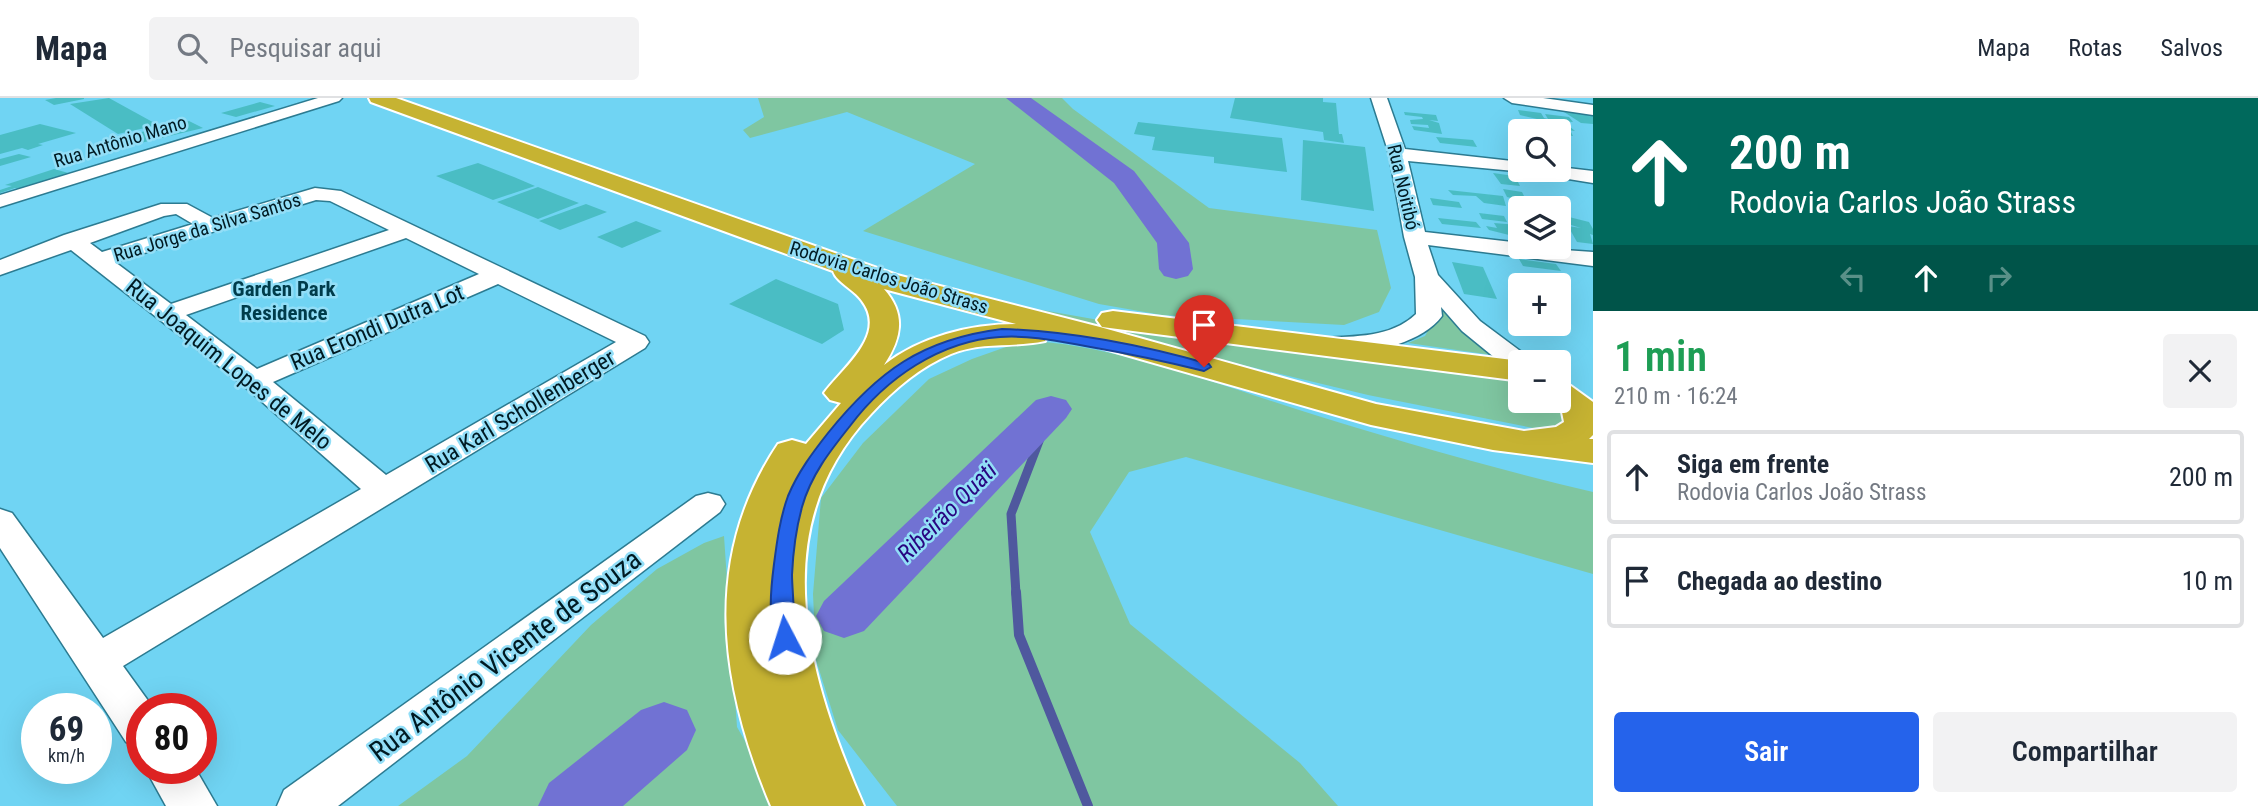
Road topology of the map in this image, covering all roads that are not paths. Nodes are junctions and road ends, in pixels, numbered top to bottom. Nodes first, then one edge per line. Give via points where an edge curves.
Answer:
1 (334, 98) edge
2 (379, 98) edge
3 (404, 98) edge
4 (1379, 98) edge
5 (1512, 98) edge
6 (1593, 110) edge
7 (1398, 154) junction
8 (1508, 167) edge
9 (1571, 174) edge
10 (1593, 177) edge
11 (315, 194) joint
12 (0, 201) edge
13 (211, 226) junction
14 (410, 230) junction
15 (1415, 237) junction
16 (72, 240) junction
17 (819, 258) junction
18 (1593, 259) edge
19 (99, 260) junction
20 (0, 268) edge
21 (500, 274) junction
22 (1427, 277) junction
23 (168, 313) junction
24 (1321, 347) junction
25 (1508, 355) edge
26 (1166, 356) junction
27 (1508, 370) edge
28 (254, 380) junction
29 (1571, 380) edge
30 (1593, 385) edge
31 (1571, 404) edge
32 (1493, 439) junction
33 (1593, 451) edge
34 (384, 491) junction
35 (708, 504) dead end
36 (0, 521) edge
37 (98, 661) junction
38 (126, 704) edge
39 (179, 784) edge
40 (193, 806) edge
41 (301, 806) edge
42 (800, 806) edge
43 (835, 806) edge

1 - 12 street, Rua Antônio Mano
2 - 17 highway, Rodovia Carlos João Strass
3 - 24 highway, Rodovia Carlos João Strass via 935,282 1097,318
4 - 7 street, Rua Noitibó
5 - 6 street
7 - 8 street
7 - 15 street, Rua Noitibó
9 - 10 street
11 - 13 street, Rua Jorge da Silva Santos
11 - 14 street, Rua Karl Schollenberger via 334,195
13 - 16 street via 180,208
13 - 19 street, Rua Jorge da Silva Santos
14 - 21 street, Rua Karl Schollenberger
14 - 23 street
15 - 18 street
15 - 22 street, Rua Noitibó
16 - 19 street, Rua Joaquim Lopes de Melo
16 - 20 street
17 - 26 highway, Rodovia Carlos João Strass
17 - 42 highway via 874,294 882,306 887,331 870,363 794,449 777,477 754,545 749,605 755,674 773,747
19 - 23 street, Rua Joaquim Lopes de Melo
21 - 28 street, Rua Erondi Dutra Lot
21 - 34 street, Rua Karl Schollenberger via 636,342
22 - 24 street, Rua Noitibó via 1429,316 1416,329 1392,338
22 - 25 street, Rua Noitibó via 1471,326
23 - 28 street, Rua Joaquim Lopes de Melo
24 - 27 highway, Rodovia Carlos João Strass
26 - 32 highway, Rodovia Carlos João Strass via 1371,414
26 - 43 highway via 1037,334 969,337 922,355 880,384 820,453 797,495 788,526 782,611 789,664 816,765
28 - 34 street, Rua Joaquim Lopes de Melo
29 - 30 highway
31 - 32 highway via 1583,415 1580,429 1554,439
32 - 33 highway
34 - 37 street, Rua Karl Schollenberger
35 - 41 street, Rua Antônio Vicente de Souza
36 - 37 street
37 - 38 street
39 - 40 street

